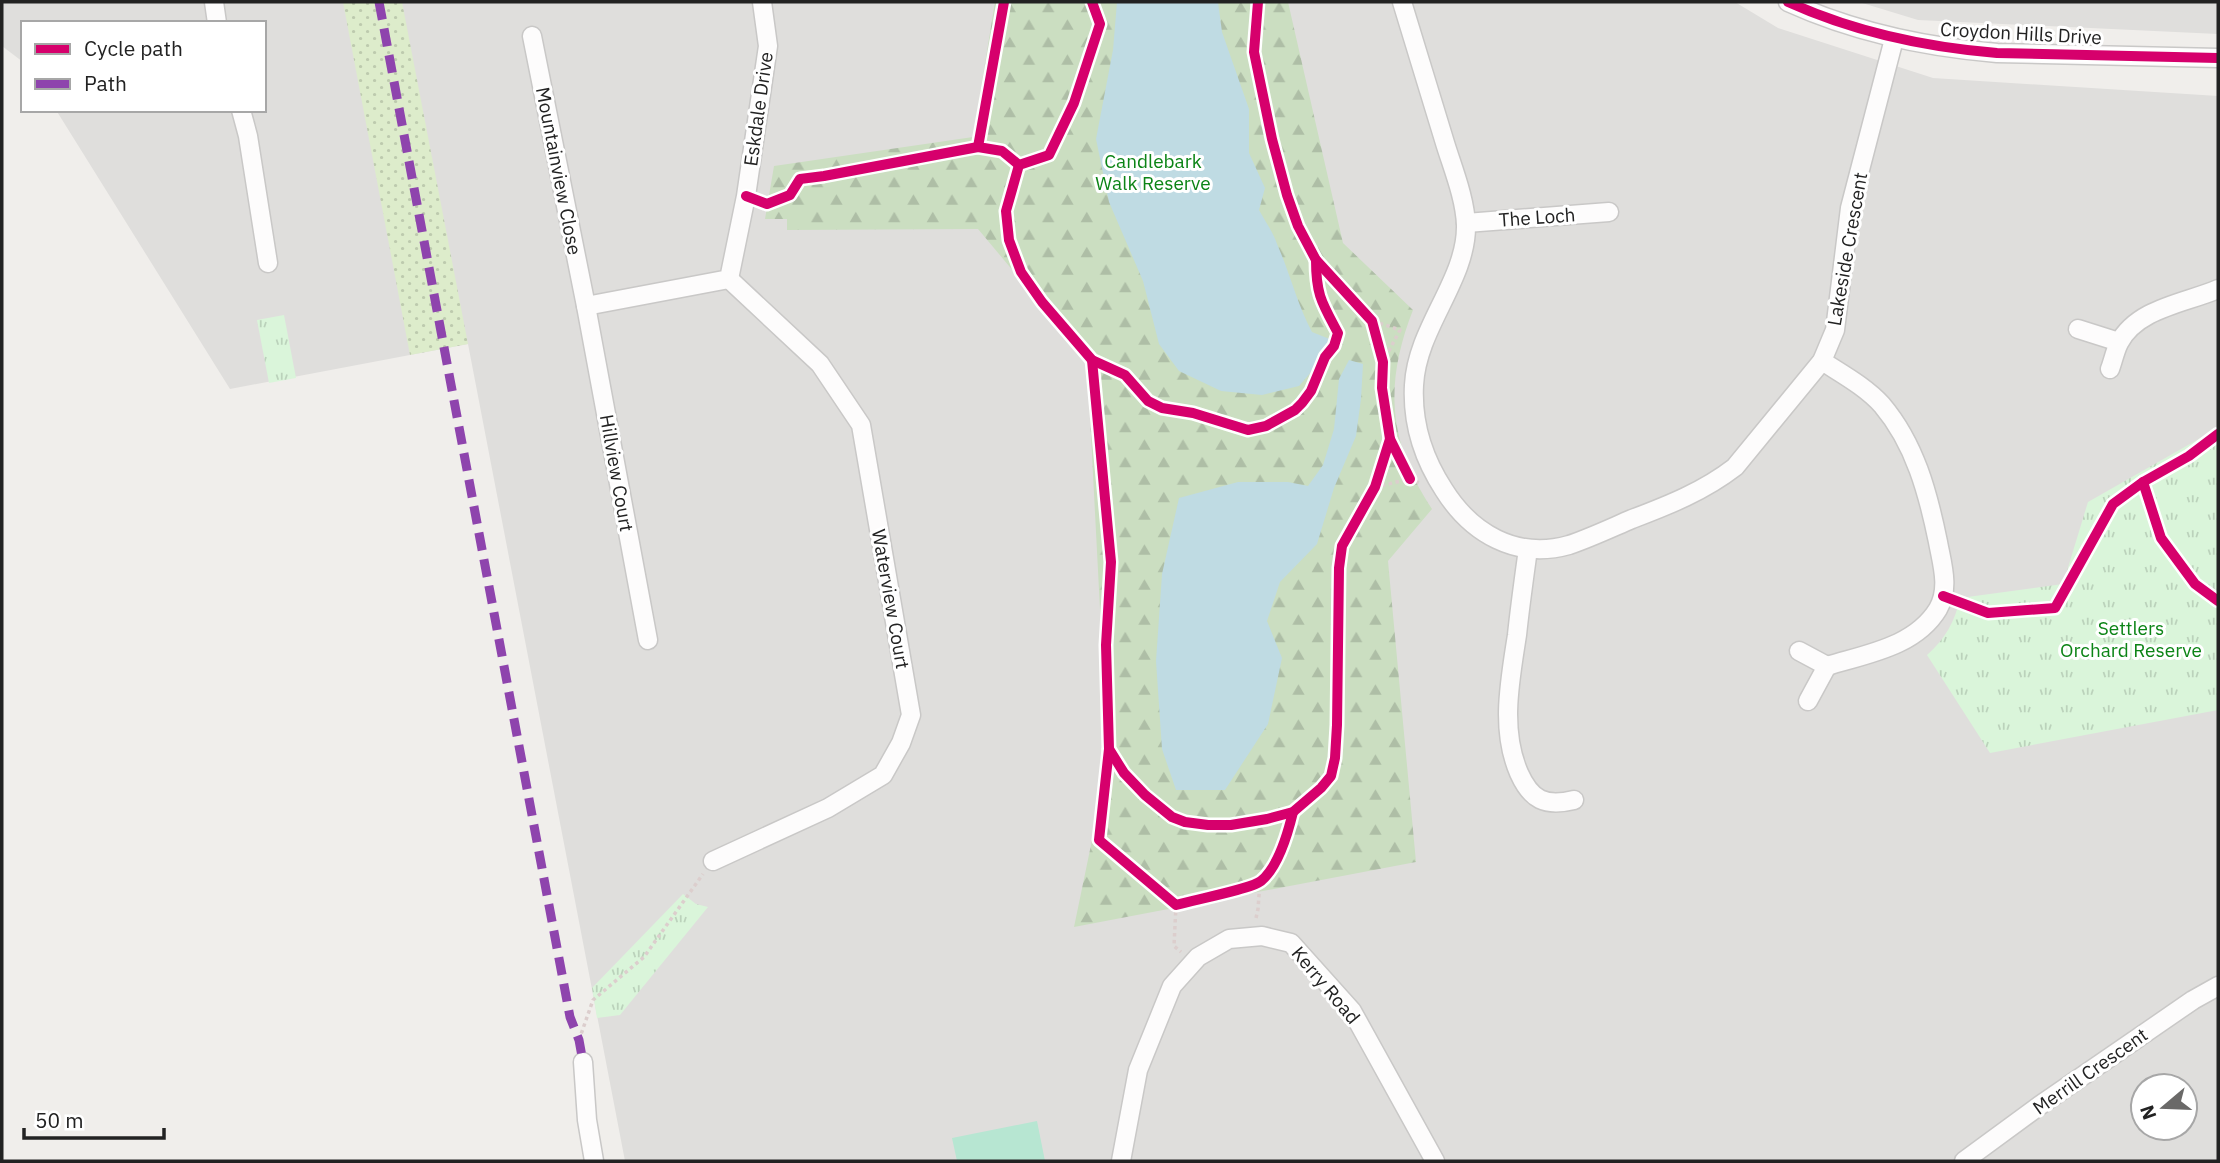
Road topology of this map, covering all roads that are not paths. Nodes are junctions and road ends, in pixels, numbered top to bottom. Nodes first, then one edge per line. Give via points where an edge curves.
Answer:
1 (214, 2) edge
2 (762, 2) edge
3 (1402, 2) edge
4 (1788, 2) edge
5 (217, 21) edge
6 (532, 36) dead end
7 (1894, 38) junction
8 (2218, 58) edge
9 (241, 112) edge
10 (1609, 212) dead end
11 (1466, 223) junction
12 (268, 263) dead end
13 (729, 279) junction
14 (2218, 289) edge
15 (586, 306) junction
16 (2078, 329) dead end
17 (2119, 342) junction
18 (1822, 361) junction
19 (2110, 369) dead end
20 (1528, 550) junction
21 (648, 640) dead end
22 (1799, 651) dead end
23 (1827, 666) junction
24 (1808, 701) dead end
25 (1574, 800) dead end
26 (713, 861) road end
27 (2218, 986) edge
28 (583, 1062) dead end
29 (594, 1161) edge
30 (1121, 1161) edge
31 (1435, 1161) edge
32 (1964, 1161) edge

1 - 5 street
2 - 13 street, Eskdale Drive via 768,46
3 - 11 street, Lakeside Crescent
4 - 7 street, Croydon Hills Drive via 1838,23
6 - 15 street, Mountainview Close
7 - 8 street, Croydon Hills Drive via 1997,53
7 - 18 street, Lakeside Crescent via 1850,208 1835,330
9 - 12 street
10 - 11 street, The Loch
11 - 20 street, Lakeside Crescent via 1461,258 1422,346 1414,383 1419,437 1443,489 1462,514 1486,535
13 - 15 street
13 - 26 street, Waterview Court via 820,364 861,425 911,715 883,775 828,808
14 - 17 street via 2159,309
15 - 21 street, Hillview Court
16 - 17 street
17 - 19 street
18 - 20 street, Lakeside Crescent via 1735,467 1719,479 1690,496 1570,544
18 - 23 street via 1870,393 1907,444 1928,496 1945,576 1937,610 1905,641
20 - 25 street via 1510,679 1509,745 1523,783 1533,796 1556,803
22 - 23 street
23 - 24 street
27 - 32 street, Merrill Crescent
28 - 29 street
30 - 31 street, Kerry Road via 1138,1070 1172,986 1198,957 1229,939 1262,936 1291,943 1352,1011

